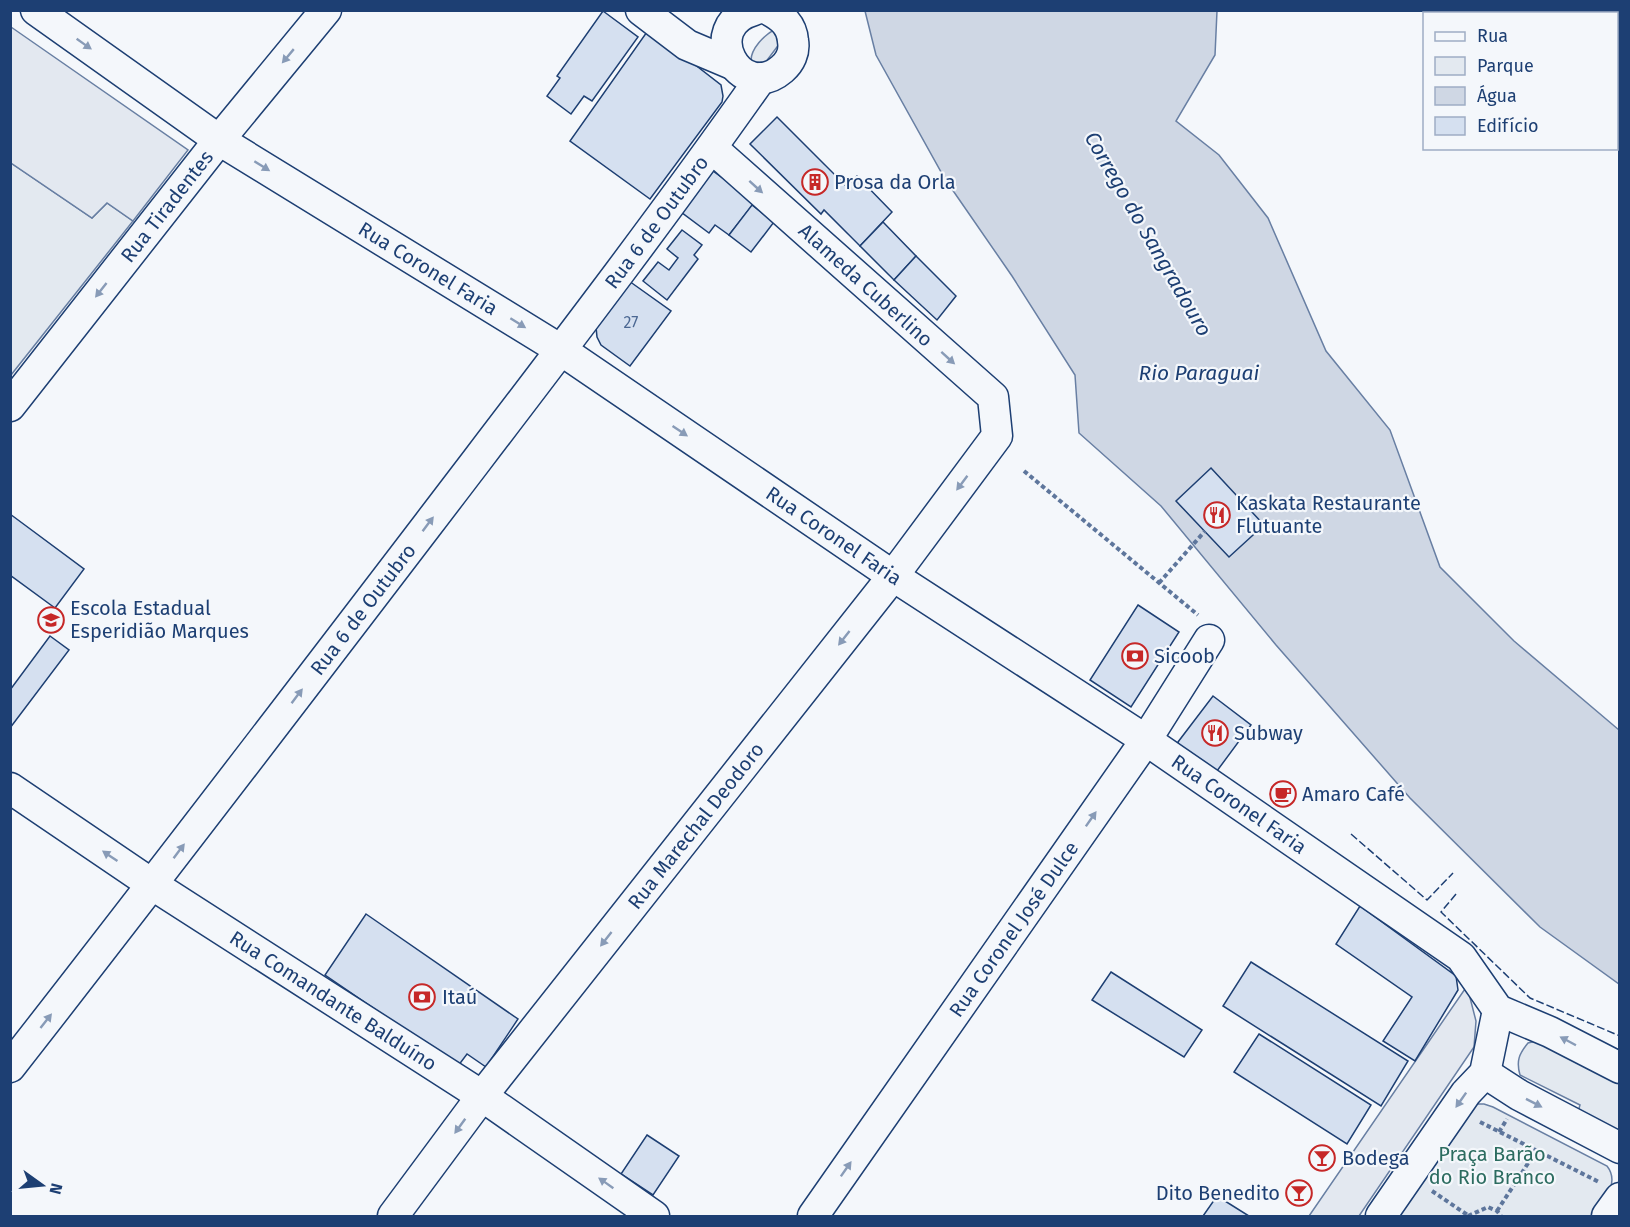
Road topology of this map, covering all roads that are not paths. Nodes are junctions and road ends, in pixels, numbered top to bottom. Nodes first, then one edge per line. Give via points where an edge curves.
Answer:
1 (36, 10) edge
2 (326, 10) edge
3 (641, 10) edge
4 (754, 10) edge
5 (769, 10) edge
6 (732, 64) junction
7 (761, 78) junction
8 (219, 140) junction
9 (712, 148) junction
10 (561, 350) junction
11 (10, 405) edge
12 (997, 436) joint
13 (893, 576) junction
14 (1209, 640) road end
15 (1146, 740) junction
16 (10, 788) edge
17 (153, 885) junction
18 (1498, 1010) junction
19 (10, 1067) edge
20 (1620, 1068) edge
21 (1485, 1073) junction
22 (482, 1096) junction
23 (1620, 1148) edge
24 (393, 1216) edge
25 (654, 1216) edge
26 (813, 1216) edge
27 (1381, 1216) edge

1 -> 8 street, Rua Coronel Faria
2 -> 8 street, Rua Tiradentes
3 - 6 street via 687,45
4 - 6 street via 735,20 729,30 727,53
5 - 7 street via 788,24 794,43 788,63 771,76
6 - 7 street via 741,72
7 - 9 street, Rua 6 de Outubro
8 -> 10 street, Rua Coronel Faria
8 -> 11 street, Rua Tiradentes
9 - 10 street, Rua 6 de Outubro
9 -> 12 street, Alameda Cuberlino via 993,398
10 -> 13 street, Rua Coronel Faria
17 -> 10 street, Rua 6 de Outubro
12 -> 13 street, Rua Marechal Deodoro
13 - 15 street, Rua Coronel Faria
13 -> 22 street, Rua Marechal Deodoro
14 - 15 street, Rua Coronel José Dulce
15 - 18 street, Rua Coronel Faria via 1461,957
26 -> 15 street, Rua Coronel José Dulce
17 -> 16 street, Rua Comandante Balduíno
19 -> 17 street, Rua 6 de Outubro
17 - 22 street, Rua Comandante Balduíno
20 -> 18 street
18 - 21 street
21 -> 23 street
21 -> 27 street via 1466,1093
22 -> 24 street, Rua Marechal Deodoro
25 -> 22 street, Rua Comandante Balduíno

